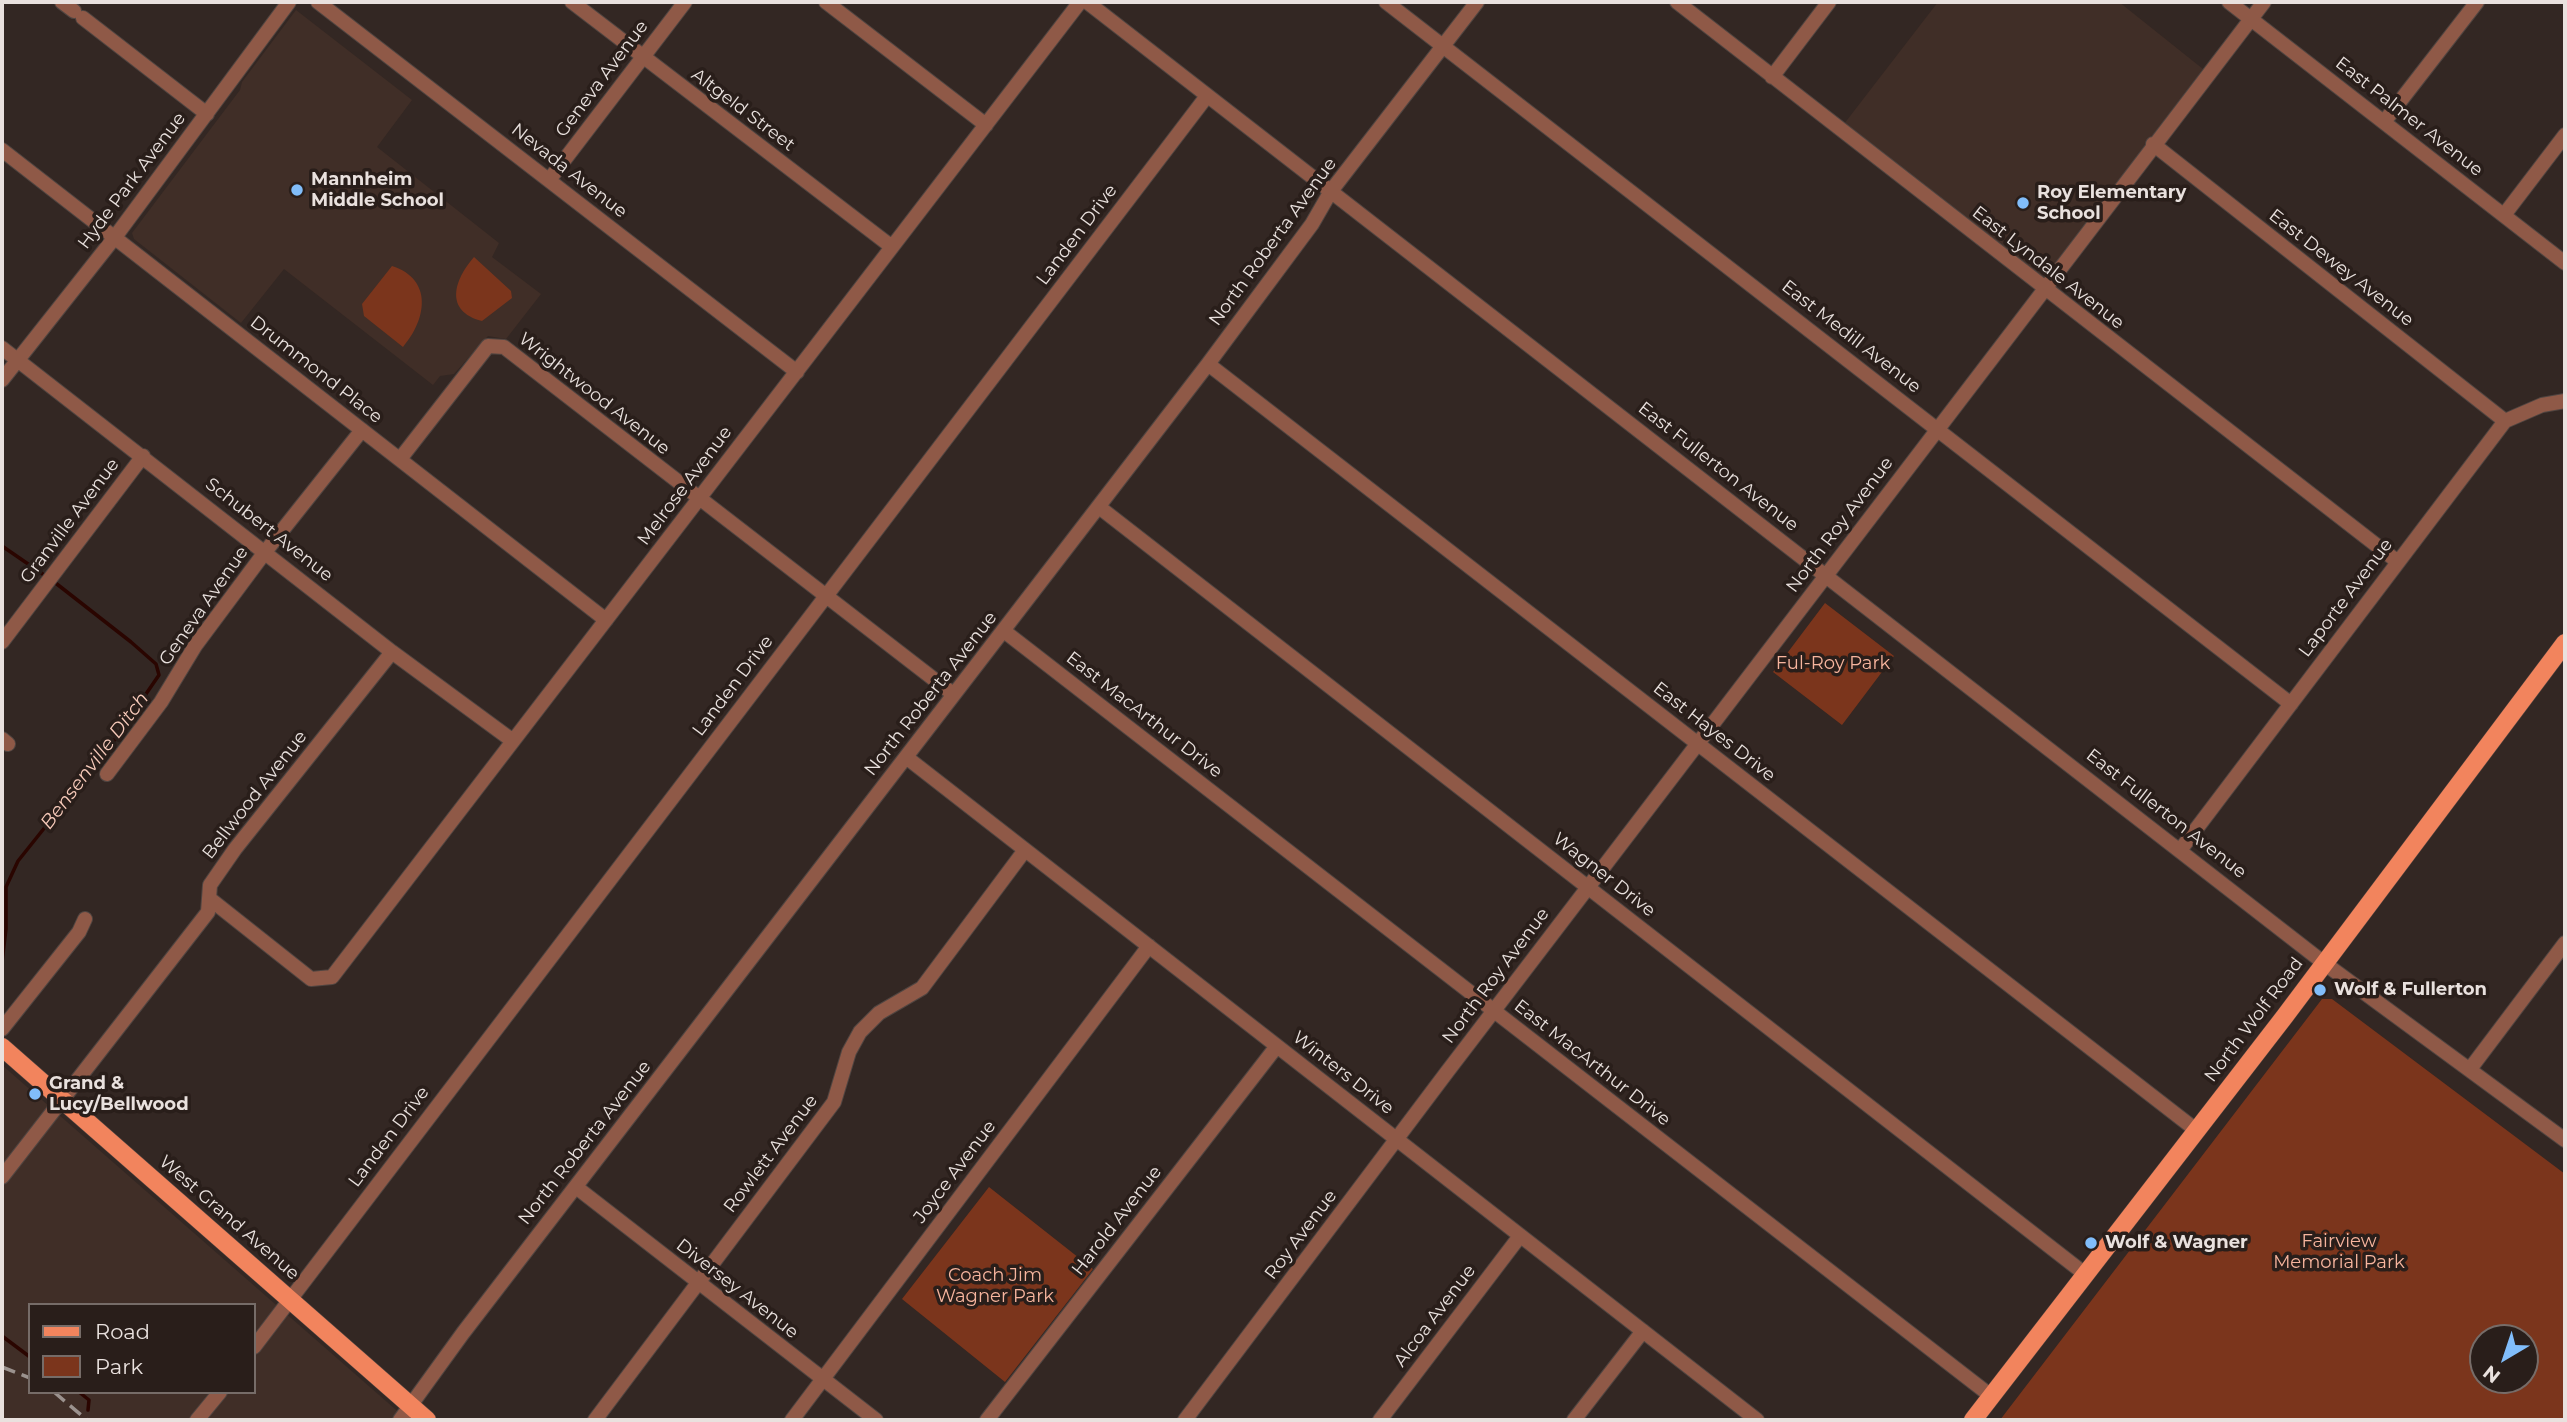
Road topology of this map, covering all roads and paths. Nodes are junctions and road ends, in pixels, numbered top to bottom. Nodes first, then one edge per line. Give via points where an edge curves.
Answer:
1 (62, 2) edge
2 (289, 2) edge
3 (318, 2) edge
4 (572, 2) edge
5 (685, 2) edge
6 (826, 2) edge
7 (1080, 2) edge
8 (1087, 2) edge
9 (1386, 2) edge
10 (1477, 2) edge
11 (1677, 2) edge
12 (1829, 2) edge
13 (2230, 2) edge
14 (2264, 2) edge
15 (2477, 2) edge
16 (2250, 18) junction
17 (1443, 46) junction
18 (643, 57) junction
19 (1772, 77) junction
20 (1207, 96) junction
21 (206, 114) junction
22 (2384, 122) junction
23 (985, 125) junction
24 (2565, 135) edge
25 (2153, 144) junction
26 (2, 150) edge
27 (549, 180) junction
28 (1331, 191) junction
29 (2504, 215) junction
30 (115, 237) junction
31 (892, 247) junction
32 (2565, 263) edge
33 (2045, 290) junction
34 (2, 348) edge
35 (17, 360) junction
36 (1208, 364) junction
37 (797, 372) junction
38 (2, 380) edge
39 (2565, 401) edge
40 (2505, 421) junction
41 (1938, 429) junction
42 (362, 430) junction
43 (143, 456) junction
44 (400, 459) junction
45 (699, 499) junction
46 (1098, 507) junction
47 (265, 552) junction
48 (2398, 562) junction
49 (1826, 575) junction
50 (825, 596) junction
51 (606, 620) junction
52 (1004, 631) junction
53 (2, 642) edge
54 (2565, 643) edge
55 (392, 652) junction
56 (953, 694) junction
57 (2291, 704) junction
58 (513, 741) junction
59 (1699, 744) junction
60 (906, 757) junction
61 (107, 774) dead end
62 (2181, 849) junction
63 (1025, 850) junction
64 (1588, 887) junction
65 (210, 900) junction
66 (85, 919) dead end
67 (2565, 943) edge
68 (1149, 946) junction
69 (2324, 963) junction
70 (1494, 1011) junction
71 (2, 1029) edge
72 (1277, 1046) junction
73 (2, 1048) edge
74 (2470, 1069) junction
75 (1447, 1072) joint
76 (62, 1101) junction
77 (2196, 1130) junction
78 (1397, 1139) junction
79 (2565, 1140) edge
80 (2, 1177) edge
81 (576, 1188) junction
82 (1520, 1236) junction
83 (2085, 1274) junction
84 (699, 1283) junction
85 (290, 1299) junction
86 (1643, 1331) junction
87 (256, 1344) edge
88 (823, 1380) junction
89 (218, 1394) edge
90 (1991, 1396) junction
91 (406, 1413) edge
92 (197, 1420) edge
93 (427, 1420) edge
94 (595, 1420) edge
95 (792, 1420) edge
96 (876, 1420) edge
97 (987, 1420) edge
98 (1185, 1420) edge
99 (1380, 1420) edge
100 (1574, 1420) edge
101 (1757, 1420) edge
102 (1973, 1420) edge

1 - 21 street
2 - 21 street, Hyde Park Avenue
3 - 27 street, Nevada Avenue
4 - 18 street, Altgeld Street
5 - 18 street, Geneva Avenue
6 - 23 street
7 - 23 street, Melrose Avenue
8 - 20 street, East Fullerton Avenue
9 - 17 street, East Medill Avenue
10 - 17 street, North Roberta Avenue
11 - 19 street, East Lyndale Avenue
12 - 19 street
13 - 16 street, East Palmer Avenue
14 - 16 street, North Roy Avenue
15 - 22 street
16 - 22 street, East Palmer Avenue
16 - 25 street, North Roy Avenue
17 - 28 street, North Roberta Avenue
17 - 41 street, East Medill Avenue
18 - 27 street, Geneva Avenue
18 - 31 street, Altgeld Street
19 - 33 street, East Lyndale Avenue
20 - 28 street, East Fullerton Avenue
20 - 50 street, Landen Drive
21 - 30 street, Hyde Park Avenue
22 - 29 street, East Palmer Avenue
23 - 31 street, Melrose Avenue
24 - 29 street
25 - 33 street, North Roy Avenue
25 - 40 street, East Dewey Avenue
26 - 30 street, Drummond Place
27 - 37 street, Nevada Avenue
28 - 36 street, North Roberta Avenue via 1312,224
28 - 49 street, East Fullerton Avenue
29 - 32 street, East Palmer Avenue
30 - 35 street, Hyde Park Avenue
30 - 42 street, Drummond Place
31 - 37 street, Melrose Avenue
33 - 41 street, North Roy Avenue
33 - 48 street, East Lyndale Avenue
34 - 35 street, Schubert Avenue
35 - 38 street, Hyde Park Avenue
35 - 43 street, Schubert Avenue
36 - 46 street, North Roberta Avenue
36 - 59 street, East Hayes Drive
37 - 45 street, Melrose Avenue
39 - 40 street, Laporte Avenue
40 - 48 street, Laporte Avenue
41 - 49 street, North Roy Avenue
41 - 57 street, East Medill Avenue
42 - 44 street, Drummond Place
42 - 47 street, Geneva Avenue
43 - 47 street, Schubert Avenue
43 - 53 street, Granville Avenue
44 - 45 street, Wrightwood Avenue via 488,346 504,347
44 - 51 street, Drummond Place
45 - 50 street, Wrightwood Avenue
45 - 51 street, Melrose Avenue
46 - 52 street, North Roberta Avenue
46 - 64 street, Wagner Drive
47 - 55 street, Schubert Avenue
47 - 61 street, Geneva Avenue
48 - 57 street, Laporte Avenue
49 - 59 street, North Roy Avenue
49 - 62 street, East Fullerton Avenue
50 - 56 street, Wrightwood Avenue
50 - 85 street, Landen Drive
51 - 58 street, Melrose Avenue
52 - 56 street, North Roberta Avenue
52 - 70 street, East MacArthur Drive
54 - 69 main road, North Wolf Road
55 - 58 street, Schubert Avenue
55 - 65 street, Bellwood Avenue via 235,849 210,886
56 - 60 street, North Roberta Avenue
57 - 62 street, Laporte Avenue
58 - 65 street, Melrose Avenue via 332,977 311,979
59 - 64 street, North Roy Avenue
59 - 77 street, East Hayes Drive
60 - 63 street, Winters Drive
60 - 81 street, North Roberta Avenue
62 - 69 street, East Fullerton Avenue
63 - 68 street, Winters Drive
63 - 84 street, Rowlett Avenue via 922,988 879,1013 860,1032 834,1102
64 - 70 street, North Roy Avenue
64 - 83 street, Wagner Drive
65 - 76 street, Bellwood Avenue via 208,912
66 - 71 street
67 - 74 street
68 - 72 street, Winters Drive
68 - 88 street, Joyce Avenue
69 - 74 street, East Fullerton Avenue
69 - 77 main road, North Wolf Road
70 - 75 street, North Roy Avenue
70 - 90 street, East MacArthur Drive
72 - 78 street, Winters Drive
72 - 97 street, Harold Avenue
73 - 76 main road, West Grand Avenue
74 - 79 street, East Fullerton Avenue
75 - 78 street, Roy Avenue
76 - 80 street, Bellwood Avenue
76 - 85 main road, West Grand Avenue
77 - 83 main road, North Wolf Road
78 - 82 street, Winters Drive
78 - 98 street, Roy Avenue
81 - 84 street, Diversey Avenue
81 - 91 street, North Roberta Avenue
82 - 86 street, Winters Drive
82 - 99 street, Alcoa Avenue
83 - 90 main road, North Wolf Road
84 - 88 street, Diversey Avenue
84 - 94 street, Rowlett Avenue
85 - 87 street, Landen Drive
85 - 91 main road, West Grand Avenue
86 - 100 street
86 - 101 street, Winters Drive
88 - 95 street, Joyce Avenue
88 - 96 street, Diversey Avenue
89 - 92 street
90 - 102 main road, North Wolf Road
91 - 93 main road, West Grand Avenue

